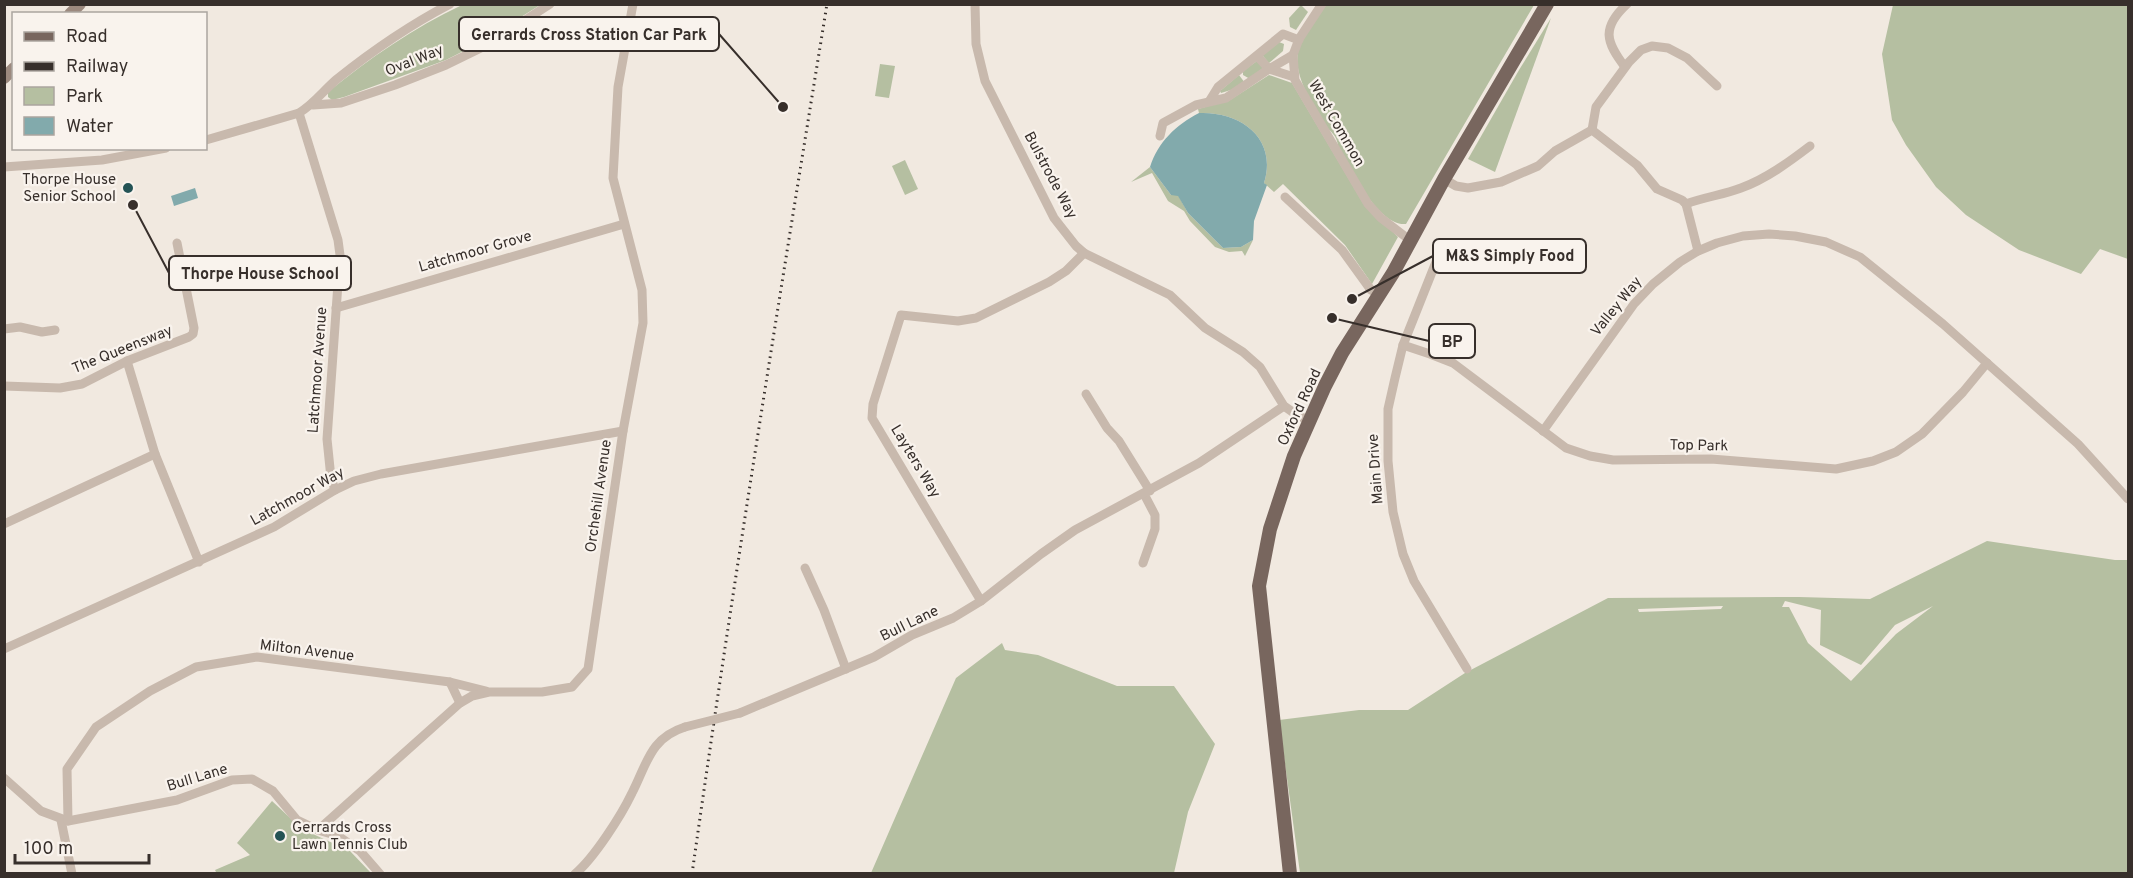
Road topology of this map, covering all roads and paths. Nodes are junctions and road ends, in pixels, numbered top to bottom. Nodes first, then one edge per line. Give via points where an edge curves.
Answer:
1 (450, 4) edge
2 (550, 4) edge
3 (633, 4) edge
4 (975, 4) edge
5 (1322, 4) edge
6 (1547, 4) edge
7 (1627, 4) edge
8 (1299, 40) junction
9 (1293, 55) junction
10 (1257, 56) junction
11 (1625, 68) junction
12 (1269, 69) junction
13 (1239, 71) junction
14 (1294, 77) junction
15 (1249, 83) junction
16 (1717, 86) dead end
17 (1210, 100) junction
18 (313, 105) junction
19 (299, 113) junction
20 (1592, 130) junction
21 (1160, 136) dead end
22 (207, 140) edge
23 (1810, 146) dead end
24 (155, 150) edge
25 (4, 167) edge
26 (1444, 179) junction
27 (1285, 197) dead end
28 (1686, 204) junction
29 (624, 224) junction
30 (1411, 241) junction
31 (177, 243) dead end
32 (1698, 250) junction
33 (1084, 253) junction
34 (1438, 257) dead end
35 (1379, 295) junction
36 (336, 308) junction
37 (4, 329) edge
38 (55, 330) dead end
39 (1403, 345) junction
40 (127, 361) junction
41 (1987, 363) junction
42 (4, 386) edge
43 (1086, 394) dead end
44 (1284, 406) junction
45 (1309, 421) junction
46 (623, 430) junction
47 (1543, 431) junction
48 (155, 454) junction
49 (335, 490) junction
50 (1147, 493) junction
51 (2128, 499) edge
52 (4, 524) edge
53 (199, 562) junction
54 (1143, 563) dead end
55 (805, 568) dead end
56 (981, 601) junction
57 (4, 650) edge
58 (846, 669) junction
59 (1467, 669) dead end
60 (450, 682) junction
61 (489, 692) junction
62 (460, 703) junction
63 (4, 778) edge
64 (64, 820) junction
65 (318, 830) junction
66 (72, 873) edge
67 (380, 873) edge
68 (575, 873) edge
69 (1290, 873) edge

1 - 18 street, Oval Way via 358,63 334,81
2 - 18 street, Oval Way via 487,45 446,65 341,103
3 - 29 street, Orchehill Avenue via 618,87 613,178
4 - 33 street, Bulstrode Way via 976,44 985,81 1054,218
5 - 8 street, West Common
6 - 26 main road, Oxford Road
7 - 11 street via 1612,19 1608,37
8 - 9 street, West Common
8 - 10 street via 1282,34
9 - 12 street
9 - 14 street, West Common
10 - 12 street
10 - 13 street
11 - 16 street via 1641,50 1652,46 1668,48 1687,58
11 - 20 street via 1596,107
12 - 14 street
12 - 15 street
13 - 15 street
13 - 17 street via 1218,87
14 - 30 street, West Common via 1368,204
15 - 17 street via 1226,98
17 - 21 street via 1163,123
18 - 19 street, Oval Way
19 - 22 street, Oval Way
19 - 36 street, Latchmoor Avenue via 338,240
20 - 26 street via 1555,151 1538,166 1501,182 1468,188
20 - 28 street via 1637,165 1657,189
23 - 28 street via 1744,187
24 - 25 street via 102,160
26 - 30 main road, Oxford Road
27 - 35 street via 1342,250 1371,290
28 - 32 street
29 - 36 street, Latchmoor Grove
29 - 46 street, Orchehill Avenue via 642,290 644,323
30 - 35 main road, Oxford Road
31 - 40 street, The Queensway via 193,334
32 - 41 street, Valley Way via 1743,236 1769,234 1826,242 1860,257
32 - 47 street, Valley Way via 1653,284 1634,304
33 - 44 street, Bulstrode Way via 1170,295 1204,328 1260,367
33 - 56 street, Layters Way via 1049,282 976,318 958,321 901,315 873,404 872,417
34 - 39 street, Main Drive
35 - 45 main road, Oxford Road via 1342,353
36 - 49 street, Latchmoor Avenue via 327,439
37 - 38 street
39 - 47 street, Top Park via 1453,363
39 - 59 street, Main Drive via 1388,409 1393,512 1414,581
40 - 42 street, The Queensway via 82,384 60,388
40 - 48 street
41 - 47 street, Top Park via 1922,434 1896,452 1836,469 1711,459 1612,460 1566,448
41 - 51 street, Valley Way via 2078,444
43 - 50 street via 1119,441
44 - 45 street, Bulstrode Way
44 - 50 street, Bull Lane
45 - 69 main road, Oxford Road via 1270,529 1259,586
46 - 49 street, Latchmoor Way via 381,474
46 - 61 street, Orchehill Avenue via 588,669 572,687 542,692
48 - 52 street
48 - 53 street
49 - 53 street, Latchmoor Way via 274,527
50 - 54 street via 1155,514 1155,529
50 - 56 street, Bull Lane via 1075,530
53 - 57 street, Latchmoor Way
55 - 58 street
56 - 58 street, Bull Lane
58 - 68 street, Bull Lane, bridge via 740,713 674,730 659,741 596,851
60 - 61 street, Milton Avenue
60 - 62 street
60 - 64 street, Milton Avenue via 257,657 196,666 96,727 67,769
61 - 62 street, Orchehill Avenue
62 - 65 street, Orchehill Avenue
63 - 64 street via 41,811
64 - 65 street, Bull Lane via 177,800 232,780 252,778 273,791 297,820
64 - 66 street, Milton Avenue
65 - 67 street, Bull Lane via 338,836 360,850

